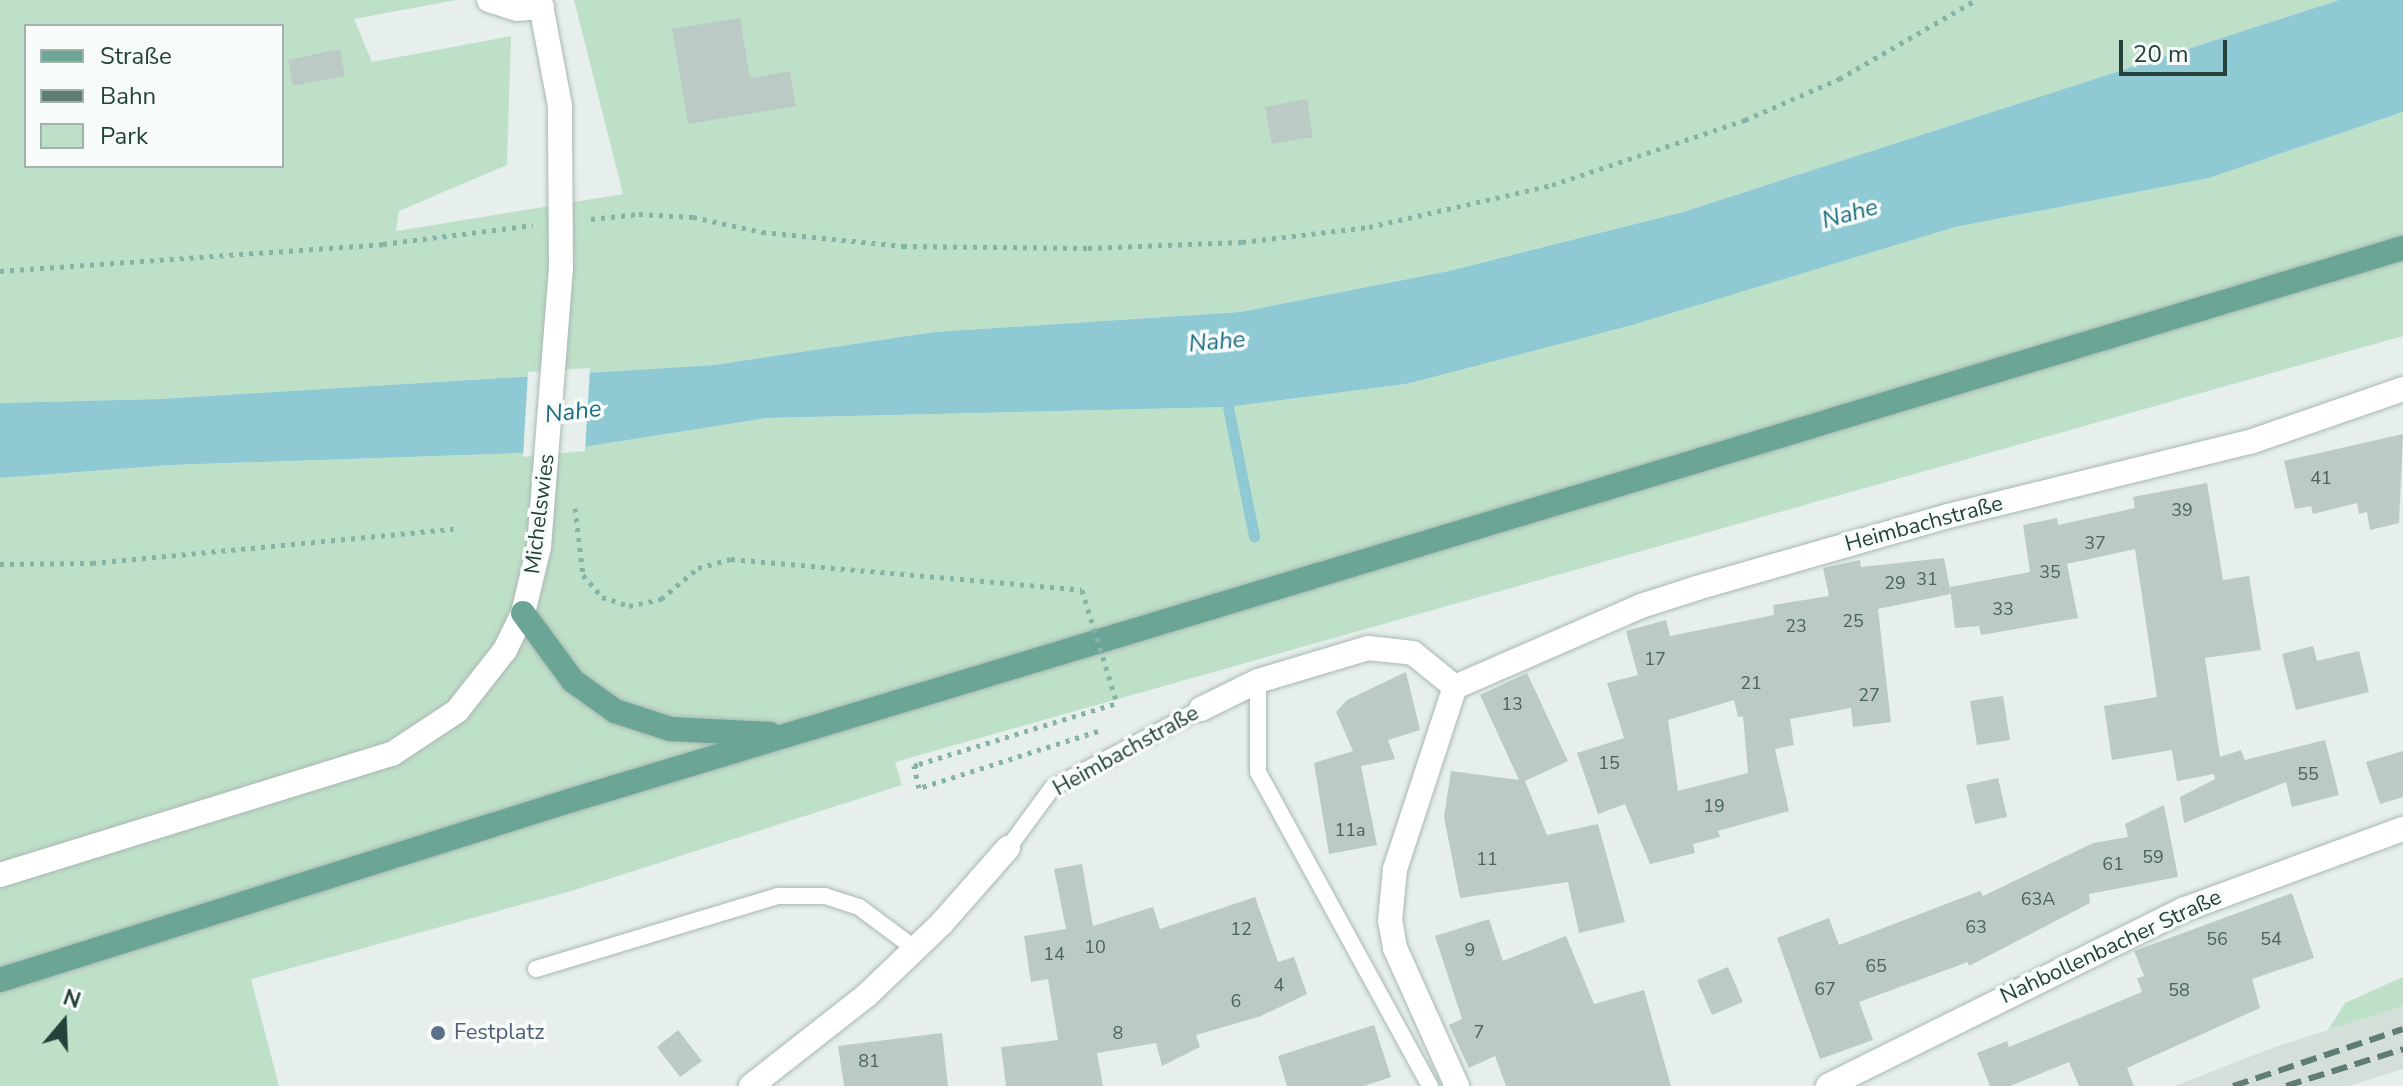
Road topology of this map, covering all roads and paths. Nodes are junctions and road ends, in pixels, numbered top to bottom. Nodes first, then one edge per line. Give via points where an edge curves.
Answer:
1 (489, 0) edge
2 (1976, 0) edge
3 (541, 4) edge
4 (561, 222) junction
5 (2403, 248) edge
6 (0, 271) edge
7 (2403, 389) edge
8 (453, 529) dead end
9 (577, 547) dead end
10 (0, 564) edge
11 (523, 613) junction
12 (1258, 681) junction
13 (1455, 687) junction
14 (1201, 709) joint
15 (792, 735) junction
16 (919, 764) dead end
17 (2403, 829) edge
18 (1008, 848) joint
19 (0, 875) edge
20 (914, 948) junction
21 (536, 969) dead end
22 (0, 980) edge
23 (751, 1086) edge
24 (1430, 1086) edge
25 (1457, 1086) edge
26 (1828, 1086) edge

1 - 3 street via 517,9
2 - 4 path via 1839,79 1745,120 1552,185 1369,227 1242,242 1088,248 903,246 639,214
3 - 4 street, Michelswies via 560,106
4 - 6 path via 383,244
4 - 11 street, Michelswies via 539,547
5 - 15 main road
7 - 13 street, Heimbachstraße via 2250,442 1948,516 1697,588 1641,606
8 - 10 path via 92,563
9 - 16 path, bridge via 591,587 629,606 661,599 685,577 713,562 791,563 1082,590 1117,703
11 - 15 main road via 573,681 615,711 670,729
11 - 19 street, Michelswies via 477,691 426,735 392,754
12 - 13 street, Heimbachstraße via 1368,648 1393,649 1431,663
12 - 14 street, Heimbachstraße
12 - 24 lane via 1258,772
13 - 25 street via 1395,869 1390,921 1395,948
14 - 18 lane, Heimbachstraße via 1052,788
15 - 22 main road
17 - 26 street, Nahbollenbacher Straße via 2185,909
18 - 20 street, Heimbachstraße
20 - 21 lane via 859,907 825,896 778,896
20 - 23 street, Heimbachstraße via 867,995

